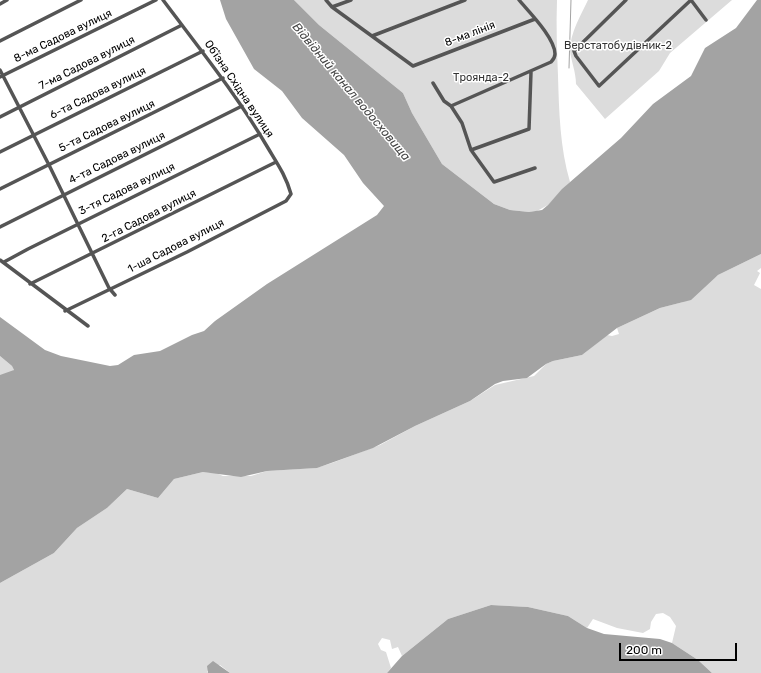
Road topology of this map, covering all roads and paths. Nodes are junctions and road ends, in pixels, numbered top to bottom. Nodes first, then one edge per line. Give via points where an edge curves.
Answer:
1 (7, 0) edge
2 (82, 0) edge
3 (156, 0) edge
4 (163, 0) edge
5 (326, 0) edge
6 (351, 0) edge
7 (465, 0) edge
8 (519, 0) edge
9 (626, 0) edge
10 (691, 0) edge
11 (0, 4) edge
12 (332, 8) junction
13 (534, 19) junction
14 (706, 20) dead end
15 (182, 25) junction
16 (372, 36) junction
17 (0, 41) edge
18 (203, 51) junction
19 (0, 70) edge
20 (531, 72) junction
21 (1, 77) edge
22 (223, 78) junction
23 (433, 83) dead end
24 (242, 106) junction
25 (451, 106) junction
26 (18, 108) junction
27 (0, 117) edge
28 (260, 134) junction
29 (33, 136) junction
30 (471, 150) junction
31 (0, 152) edge
32 (276, 162) junction
33 (49, 165) junction
34 (536, 168) dead end
35 (0, 189) edge
36 (291, 194) joint
37 (64, 195) junction
38 (78, 224) junction
39 (0, 227) edge
40 (93, 254) junction
41 (2, 261) edge
42 (30, 284) junction
43 (110, 288) junction
44 (115, 294) dead end
45 (65, 311) junction
46 (88, 326) dead end

1 - 11 street
2 - 17 street
3 - 21 street, 8-ма Садова вулиця
4 - 15 street, Обʼїзна Східна вулиця
5 - 12 street
6 - 12 street
7 - 16 street
8 - 13 street
9 - 10 street via 574,51 599,86
10 - 14 street
12 - 16 street
13 - 16 street, 8-ма лінія via 413,66
13 - 20 street via 553,45 555,55 552,62
15 - 18 street, Обʼїзна Східна вулиця
15 - 26 street, 7-ма Садова вулиця
18 - 22 street, Обʼїзна Східна вулиця
18 - 29 street, 6-та Садова вулиця
19 - 21 street
20 - 25 street
20 - 30 street via 529,129
21 - 26 street
22 - 24 street, Обʼїзна Східна вулиця
22 - 33 street, 5-та Садова вулиця
23 - 25 street via 444,101
24 - 28 street, Обʼїзна Східна вулиця
24 - 37 street, 4-та Садова вулиця
25 - 30 street via 462,123
26 - 27 street, 7-ма Садова вулиця
26 - 29 street
28 - 32 street, Обʼїзна Східна вулиця
28 - 38 street, 3-тя Садова вулиця
29 - 31 street, 6-та Садова вулиця
29 - 33 street
30 - 34 street via 494,182
32 - 36 street, Обʼїзна Східна вулиця via 287,179
32 - 40 street, 2-га Садова вулиця
33 - 35 street, 5-та Садова вулиця
33 - 37 street
36 - 43 street, 1-ша Садова вулиця via 286,201
37 - 38 street
37 - 39 street, 4-та Садова вулиця
38 - 40 street
38 - 41 street, 3-тя Садова вулиця
40 - 42 street, 2-га Садова вулиця
40 - 43 street
41 - 42 street
42 - 45 street
43 - 44 street
43 - 45 street, 1-ша Садова вулиця
45 - 46 street

